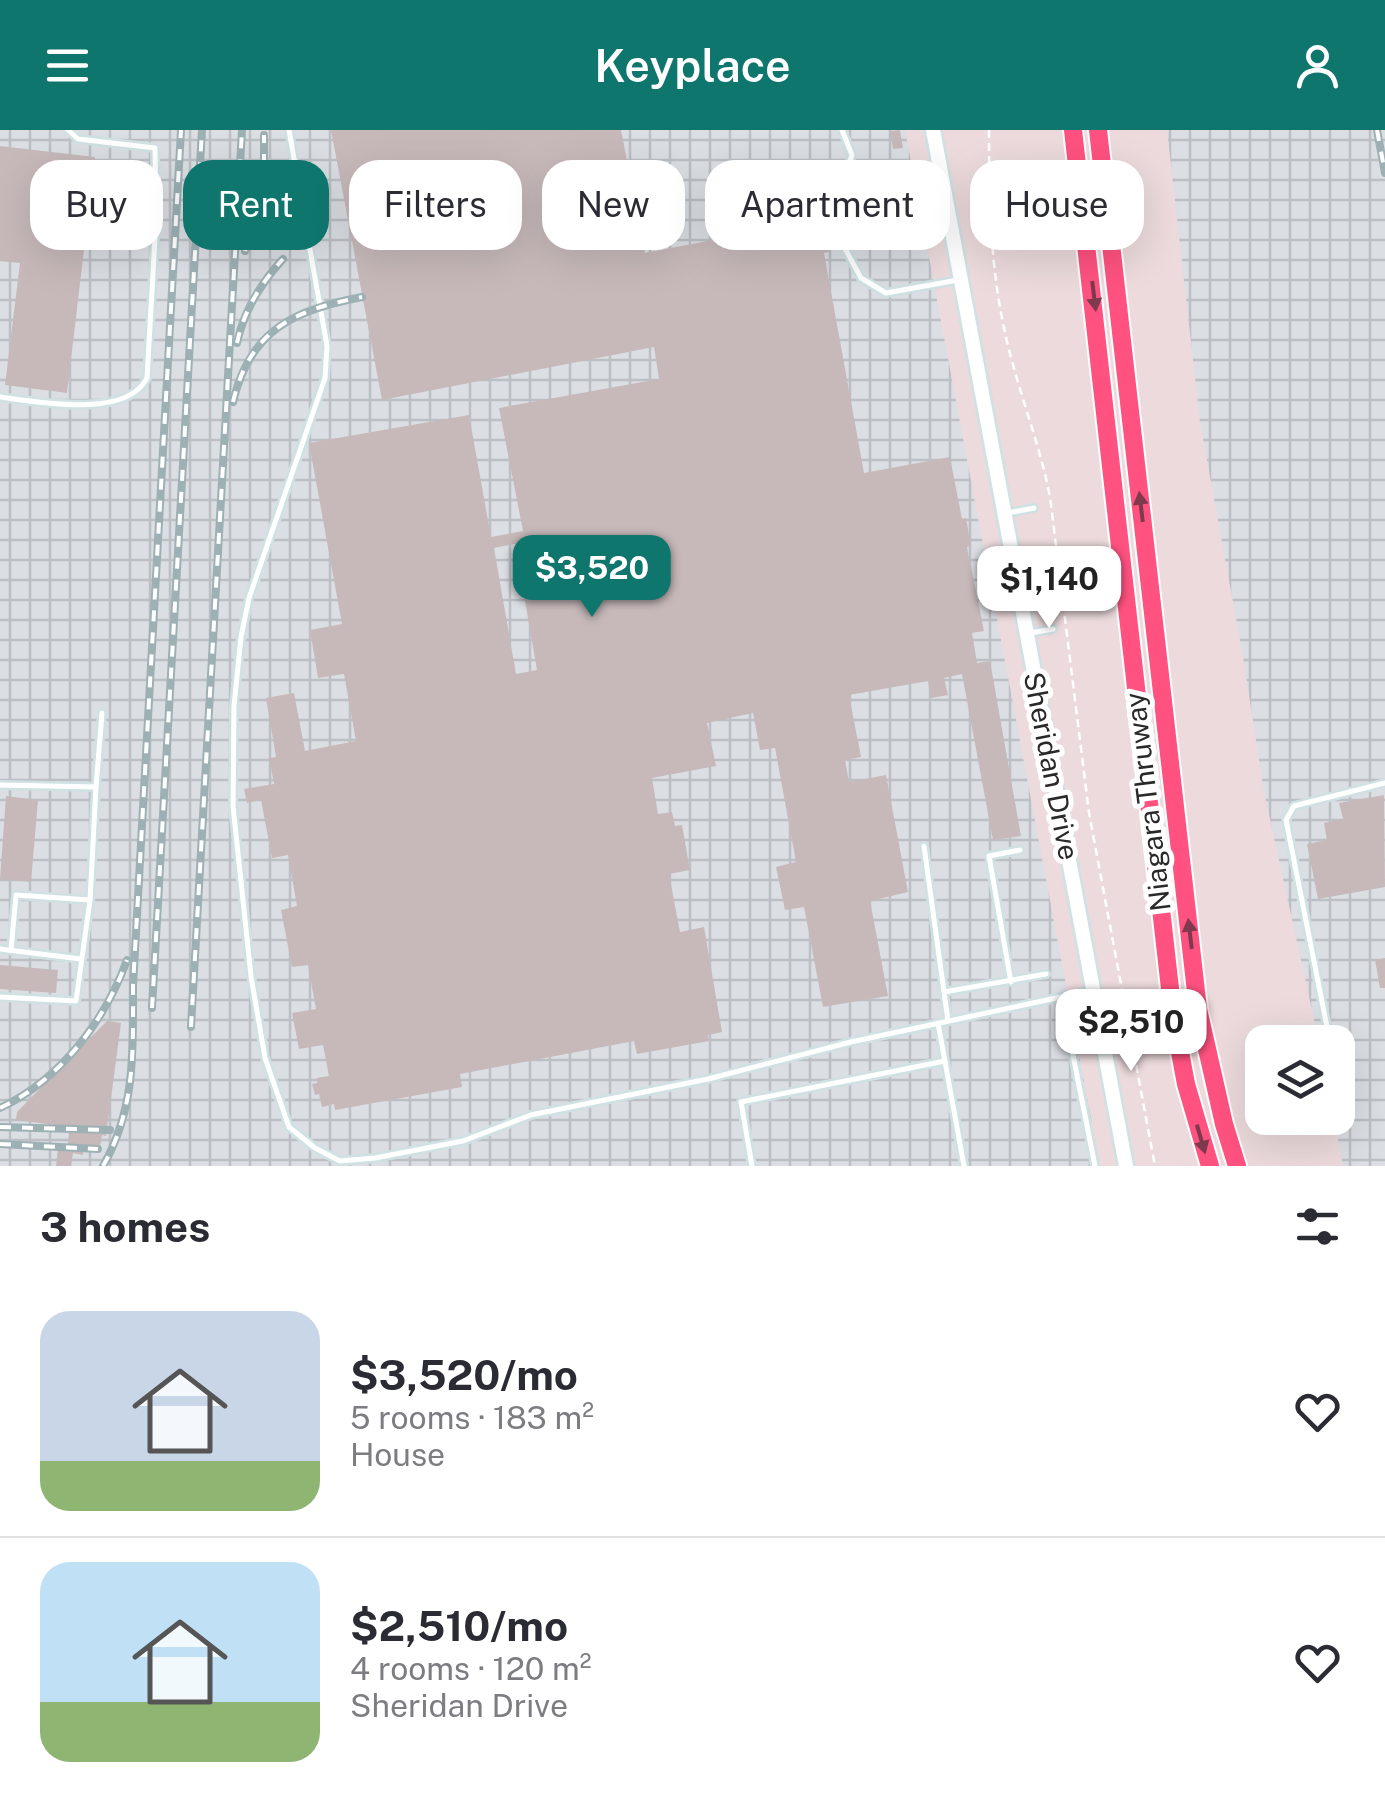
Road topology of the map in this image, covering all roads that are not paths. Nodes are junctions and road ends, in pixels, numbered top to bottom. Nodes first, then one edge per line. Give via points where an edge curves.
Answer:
1 (68, 130) edge
2 (289, 130) edge
3 (842, 130) edge
4 (933, 130) edge
5 (1074, 130) edge
6 (1098, 130) edge
7 (961, 280) junction
8 (0, 398) edge
9 (1034, 508) dead end
10 (1005, 514) junction
11 (1053, 629) dead end
12 (1027, 634) junction
13 (102, 713) dead end
14 (1385, 784) edge
15 (0, 785) edge
16 (96, 787) junction
17 (924, 846) dead end
18 (1020, 850) dead end
19 (90, 900) junction
20 (0, 949) edge
21 (11, 950) junction
22 (83, 959) junction
23 (1046, 974) dead end
24 (1011, 982) junction
25 (1094, 990) junction
26 (944, 992) junction
27 (0, 998) edge
28 (948, 1021) junction
29 (938, 1023) junction
30 (1067, 1025) dead end
31 (1327, 1025) edge
32 (945, 1061) junction
33 (752, 1166) edge
34 (964, 1166) edge
35 (1095, 1166) edge
36 (1126, 1166) edge
37 (1210, 1166) edge
38 (1237, 1166) edge

1 - 8 lane via 78,139 154,148 147,378 128,399 109,404
2 - 29 lane via 326,346 324,378 249,598 234,706 233,795 251,976 265,1058 289,1127 340,1161 375,1158 463,1141 531,1115
3 - 7 lane via 852,155 837,198 842,243 862,278 886,294
4 - 7 main road, Sheridan Drive
5 -> 37 highway, Niagara Thruway via 1174,1015
38 -> 6 highway, Niagara Thruway via 1198,1010
7 - 10 main road, Sheridan Drive
9 - 10 lane
10 - 12 main road, Sheridan Drive
11 - 12 lane
12 - 25 main road, Sheridan Drive
13 - 16 lane
14 - 31 lane via 1294,806 1286,820
15 - 16 lane
16 - 19 lane
17 - 26 lane
18 - 24 lane via 989,856
19 - 21 lane via 16,895
19 - 22 lane
20 - 21 lane
21 - 22 lane
22 - 27 lane via 76,1001
23 - 24 lane
24 - 26 lane
25 - 28 lane
25 - 36 main road, Sheridan Drive
26 - 28 lane
28 - 29 lane
29 - 32 lane
30 - 35 lane
32 - 33 lane via 741,1102
32 - 34 lane

